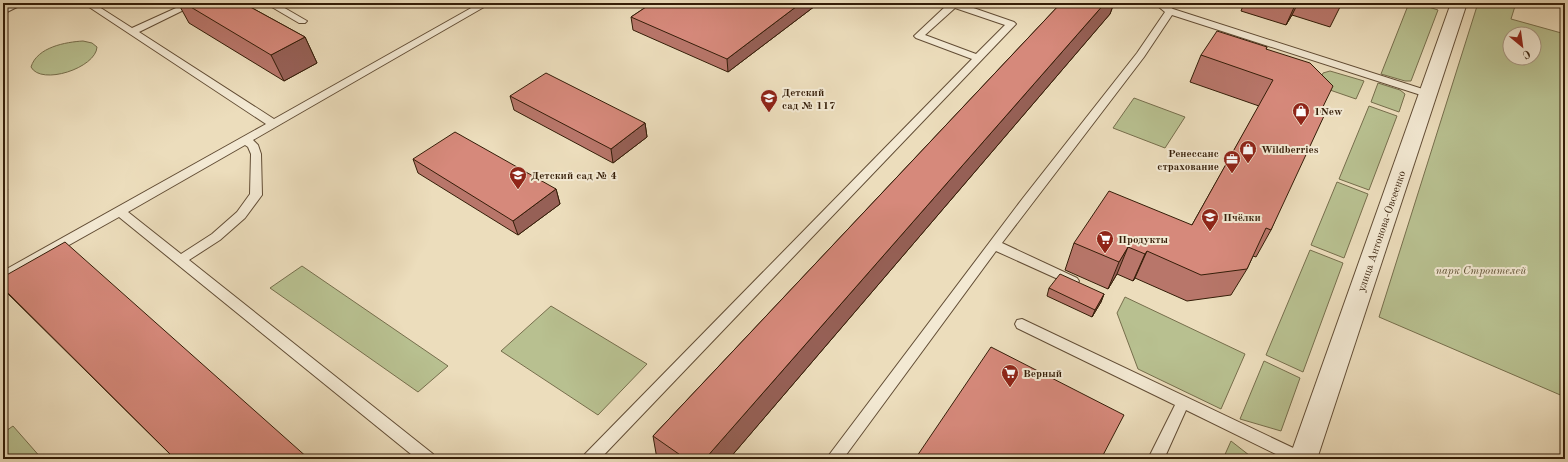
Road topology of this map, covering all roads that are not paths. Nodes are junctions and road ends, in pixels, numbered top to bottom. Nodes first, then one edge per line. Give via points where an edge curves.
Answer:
1 (21, 3) edge
2 (88, 3) edge
3 (194, 3) edge
4 (269, 3) edge
5 (487, 3) edge
6 (1158, 3) edge
7 (1459, 3) edge
8 (952, 4) edge
9 (3, 11) edge
10 (1170, 11) junction
11 (302, 21) dead end
12 (132, 32) junction
13 (978, 58) junction
14 (1428, 94) junction
15 (274, 124) junction
16 (246, 140) junction
17 (119, 211) junction
18 (994, 245) junction
19 (180, 260) junction
20 (3, 277) edge
21 (1085, 286) edge
22 (1022, 324) dead end
23 (1183, 402) junction
24 (428, 459) edge
25 (590, 459) edge
26 (834, 459) edge
27 (1156, 459) edge
28 (1302, 459) edge

1 - 9 lane
2 - 12 lane
3 - 12 lane
4 - 11 lane
5 - 15 lane
6 - 10 lane
7 - 14 street, улица Антонова-Овсеенко
8 - 13 lane via 919,36
8 - 13 lane via 1011,24
10 - 14 lane
10 - 18 lane via 1141,55
12 - 15 lane
13 - 25 lane
14 - 28 street, улица Антонова-Овсеенко
15 - 16 lane
16 - 17 lane
16 - 19 lane via 253,145 256,154 256,195 241,215 216,237
17 - 19 lane
17 - 20 lane
18 - 21 lane
18 - 26 lane
19 - 24 lane
22 - 23 lane
23 - 27 lane
23 - 28 lane

